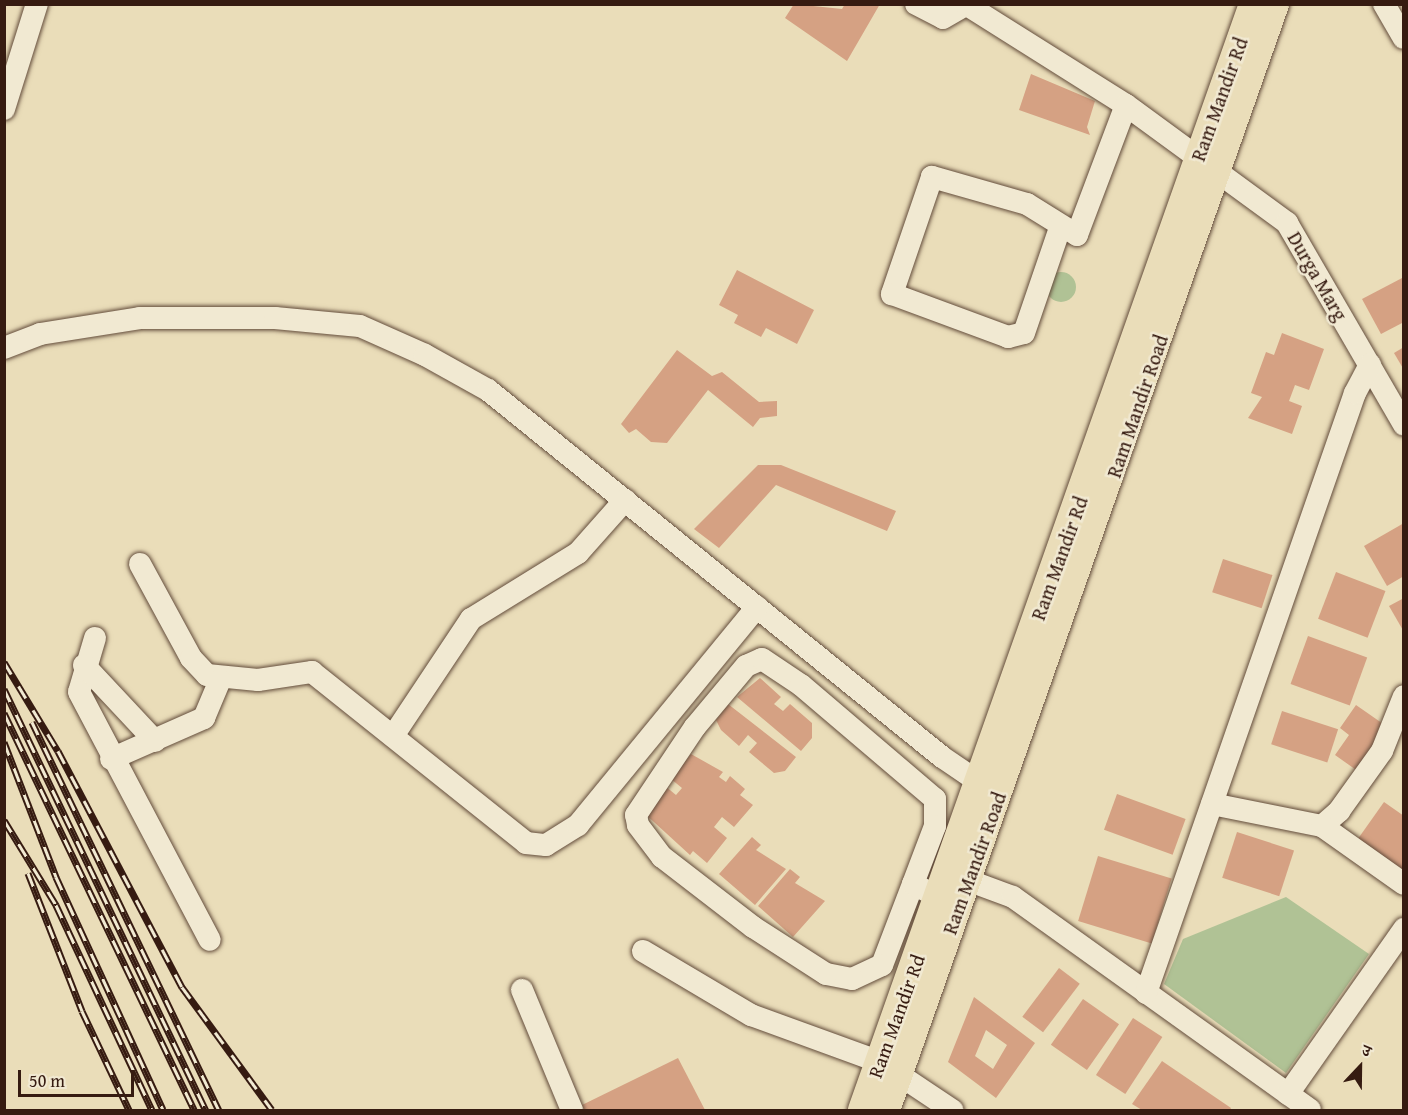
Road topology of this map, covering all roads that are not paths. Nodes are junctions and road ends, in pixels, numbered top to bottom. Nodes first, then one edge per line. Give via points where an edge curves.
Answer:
1 (37, 4) edge
2 (916, 4) edge
3 (1253, 4) edge
4 (1275, 4) edge
5 (1384, 4) edge
6 (967, 5) edge
7 (1404, 38) edge
8 (1126, 105) junction
9 (4, 109) edge
10 (1207, 165) junction
11 (1060, 228) junction
12 (4, 348) edge
13 (1370, 365) junction
14 (1404, 425) edge
15 (625, 500) junction
16 (140, 564) dead end
17 (757, 607) junction
18 (95, 638) dead end
19 (84, 665) junction
20 (220, 680) junction
21 (1404, 696) edge
22 (393, 736) junction
23 (155, 741) junction
24 (111, 759) junction
25 (989, 790) junction
26 (1212, 804) junction
27 (1322, 826) junction
28 (967, 880) junction
29 (914, 884) junction
30 (1404, 884) edge
31 (939, 897) junction
32 (1404, 930) edge
33 (210, 940) dead end
34 (643, 951) dead end
35 (522, 990) dead end
36 (1146, 993) junction
37 (889, 1068) junction
38 (1288, 1094) junction
39 (572, 1110) edge
40 (862, 1110) edge
41 (886, 1110) edge
42 (952, 1110) edge
43 (1310, 1110) edge

1 - 9 street via 18,50
2 - 6 street via 943,18
3 - 10 main road, Ram Mandir Rd
4 - 10 main road
5 - 7 street
6 - 8 street, Durga Marg
8 - 10 street, Durga Marg
8 - 11 street via 1077,235
10 - 13 street, Durga Marg via 1287,223
10 - 25 main road, Ram Mandir Rd
11 - 11 street via 1048,213 1027,204 932,177 892,294 1008,337 1024,333
12 - 15 street via 40,334 140,318 275,318 360,326 488,390
13 - 14 street, Durga Marg
13 - 26 street via 1354,393
15 - 17 street
15 - 22 street via 578,553 471,619
16 - 20 street via 191,658
17 - 22 street via 578,825 546,845 526,843
17 - 25 street
18 - 19 street
19 - 23 street
19 - 24 street via 79,692
20 - 22 street via 312,672
20 - 23 street via 204,718
21 - 27 street via 1382,751 1339,811
23 - 24 street
24 - 33 street
25 - 28 main road, Ram Mandir Road
25 - 31 main road, Ram Mandir Rd
26 - 27 street
26 - 36 street
27 - 30 street
28 - 36 street via 1012,897
28 - 37 main road, Ram Mandir Road
29 - 29 street via 935,826 935,800 801,685 762,659 746,666 695,727 636,814 638,825 662,857 753,927 826,974 852,980 882,965
29 - 31 street
31 - 37 main road, Ram Mandir Rd
32 - 38 street
34 - 37 street via 751,1015
35 - 39 street
36 - 38 street
37 - 40 main road, Ram Mandir Rd
37 - 41 main road, Ram Mandir Road
37 - 42 street
38 - 43 street

